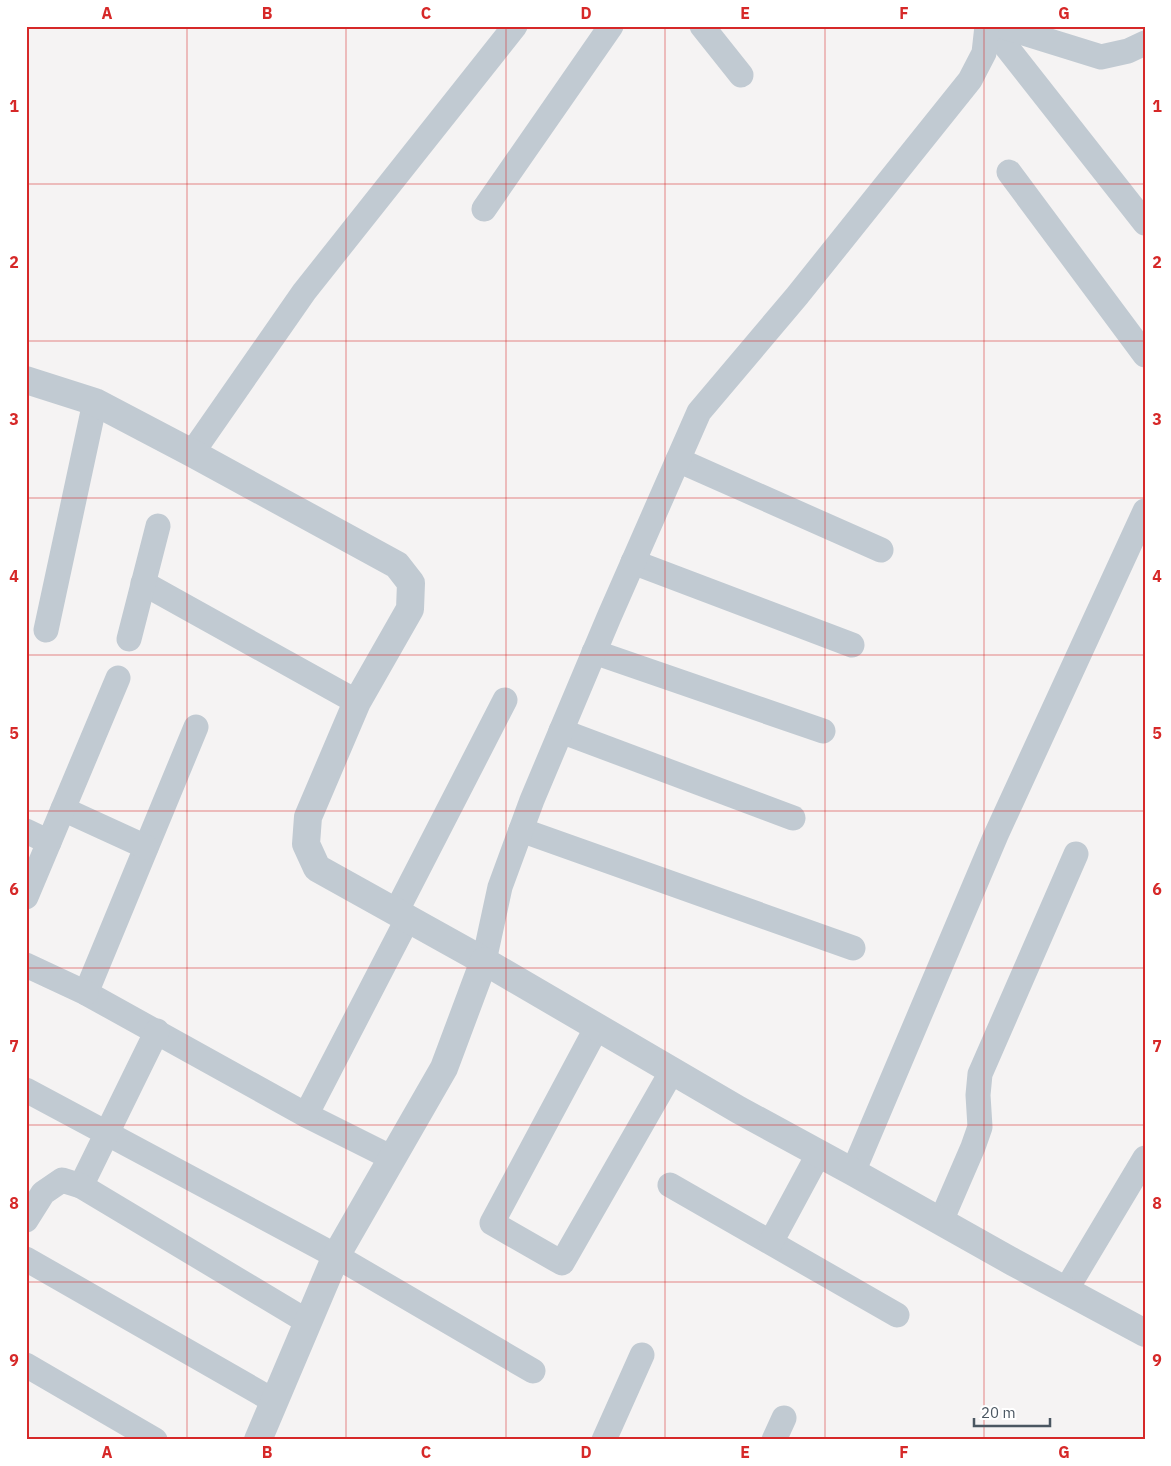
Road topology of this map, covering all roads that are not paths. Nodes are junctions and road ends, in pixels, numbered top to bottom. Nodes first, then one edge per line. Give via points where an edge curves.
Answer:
1 (515, 26) edge
2 (611, 26) edge
3 (702, 26) edge
4 (988, 26) edge
5 (1001, 26) edge
6 (1145, 43) edge
7 (740, 75) dead end
8 (1009, 172) dead end
9 (484, 209) dead end
10 (1145, 222) edge
11 (1145, 355) edge
12 (26, 380) edge
13 (95, 402) junction
14 (192, 453) junction
15 (678, 460) junction
16 (1145, 511) edge
17 (158, 526) dead end
18 (881, 550) dead end
19 (633, 562) junction
20 (142, 583) junction
21 (46, 630) dead end
22 (129, 639) dead end
23 (852, 645) dead end
24 (594, 652) junction
25 (118, 678) dead end
26 (505, 700) dead end
27 (357, 702) junction
28 (196, 726) dead end
29 (561, 731) junction
30 (823, 731) dead end
31 (63, 809) junction
32 (794, 818) dead end
33 (521, 830) junction
34 (26, 831) edge
35 (49, 842) junction
36 (146, 847) junction
37 (1076, 854) dead end
38 (26, 897) edge
39 (402, 915) junction
40 (853, 948) dead end
41 (484, 961) junction
42 (26, 964) edge
43 (86, 993) junction
44 (597, 1027) junction
45 (157, 1031) junction
46 (672, 1072) junction
47 (26, 1090) edge
48 (306, 1115) junction
49 (106, 1134) junction
50 (819, 1153) junction
51 (392, 1158) junction
52 (1145, 1158) edge
53 (853, 1172) junction
54 (670, 1185) dead end
55 (81, 1186) junction
56 (26, 1220) edge
57 (941, 1221) junction
58 (771, 1242) junction
59 (336, 1256) junction
60 (26, 1259) edge
61 (1066, 1290) junction
62 (897, 1315) dead end
63 (308, 1322) junction
64 (1145, 1333) edge
65 (642, 1356) dead end
66 (26, 1365) edge
67 (533, 1371) dead end
68 (274, 1401) junction
69 (155, 1440) edge
70 (258, 1440) edge
71 (604, 1440) edge

1 - 14 street via 304,292
2 - 9 street
3 - 7 street
4 - 10 street
4 - 15 street via 984,53 970,80 797,296 699,412
5 - 6 street via 1101,57
8 - 11 street
12 - 13 street
13 - 14 street
13 - 21 street
14 - 27 street via 396,565 411,583 410,609
15 - 18 street
15 - 19 street
16 - 53 street via 996,835
17 - 20 street
19 - 23 street
19 - 24 street
20 - 22 street
20 - 27 street
24 - 29 street
24 - 30 street
25 - 31 street
26 - 39 street
27 - 39 street via 308,817 306,844 318,868
28 - 36 street
29 - 32 street
29 - 33 street
31 - 35 street
31 - 36 street
33 - 40 street
33 - 41 street via 500,887
34 - 35 street
35 - 38 street
36 - 43 street
37 - 57 street via 980,1074 980,1127
39 - 41 street
39 - 48 street
41 - 44 street
41 - 51 street via 444,1068
42 - 43 street
43 - 45 street
44 - 46 street
44 - 46 street via 492,1223 562,1263
45 - 48 street
45 - 49 street
46 - 50 street
47 - 49 street
48 - 51 street
49 - 55 street
49 - 59 street
50 - 53 street
50 - 58 street
51 - 59 street
52 - 61 street
53 - 57 street
54 - 58 street
55 - 56 street via 62,1180 43,1193
55 - 63 street
57 - 61 street
58 - 62 street
59 - 63 street
59 - 67 street
60 - 68 street
61 - 64 street
63 - 68 street
65 - 71 street
66 - 69 street
68 - 70 street

